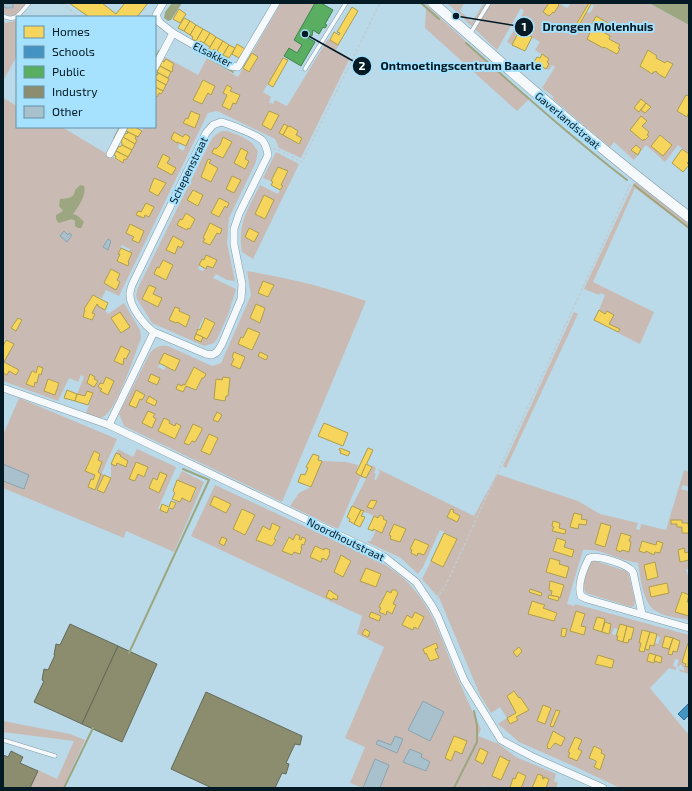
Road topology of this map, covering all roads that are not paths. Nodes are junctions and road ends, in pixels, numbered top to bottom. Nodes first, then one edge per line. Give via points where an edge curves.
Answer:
1 (29, 3) edge
2 (276, 3) edge
3 (346, 3) edge
4 (433, 3) edge
5 (489, 3) edge
6 (161, 5) edge
7 (3, 16) edge
8 (18, 16) edge
9 (16, 18) edge
10 (173, 33) junction
11 (469, 35) junction
12 (156, 65) edge
13 (306, 69) dead end
14 (123, 128) edge
15 (110, 154) dead end
16 (689, 217) edge
17 (154, 332) junction
18 (3, 388) edge
19 (109, 426) junction
20 (642, 614) junction
21 (689, 628) edge
22 (3, 740) edge
23 (55, 756) dead end
24 (603, 788) edge

1 - 8 lane
2 - 10 street, Elsakker via 238,66 230,66
3 - 13 lane
4 - 11 main road, Gaverlandstraat
5 - 11 lane
6 - 10 street, Elsakker via 156,15 159,22
7 - 9 lane
10 - 12 street
11 - 16 main road, Gaverlandstraat via 566,119
14 - 15 street
17 - 17 street, Schepenstraat via 146,327 132,305 132,285 206,133 213,125 221,122 228,124 262,140 268,155 238,214 234,229 234,244 242,284 241,299 222,344 212,355
17 - 19 street
18 - 19 street, Noordhoutstraat
19 - 24 street, Noordhoutstraat via 383,556 416,582 432,606 464,680 501,740
20 - 20 street via 581,596 579,590 589,558 615,562 631,569
20 - 21 street
22 - 23 lane

